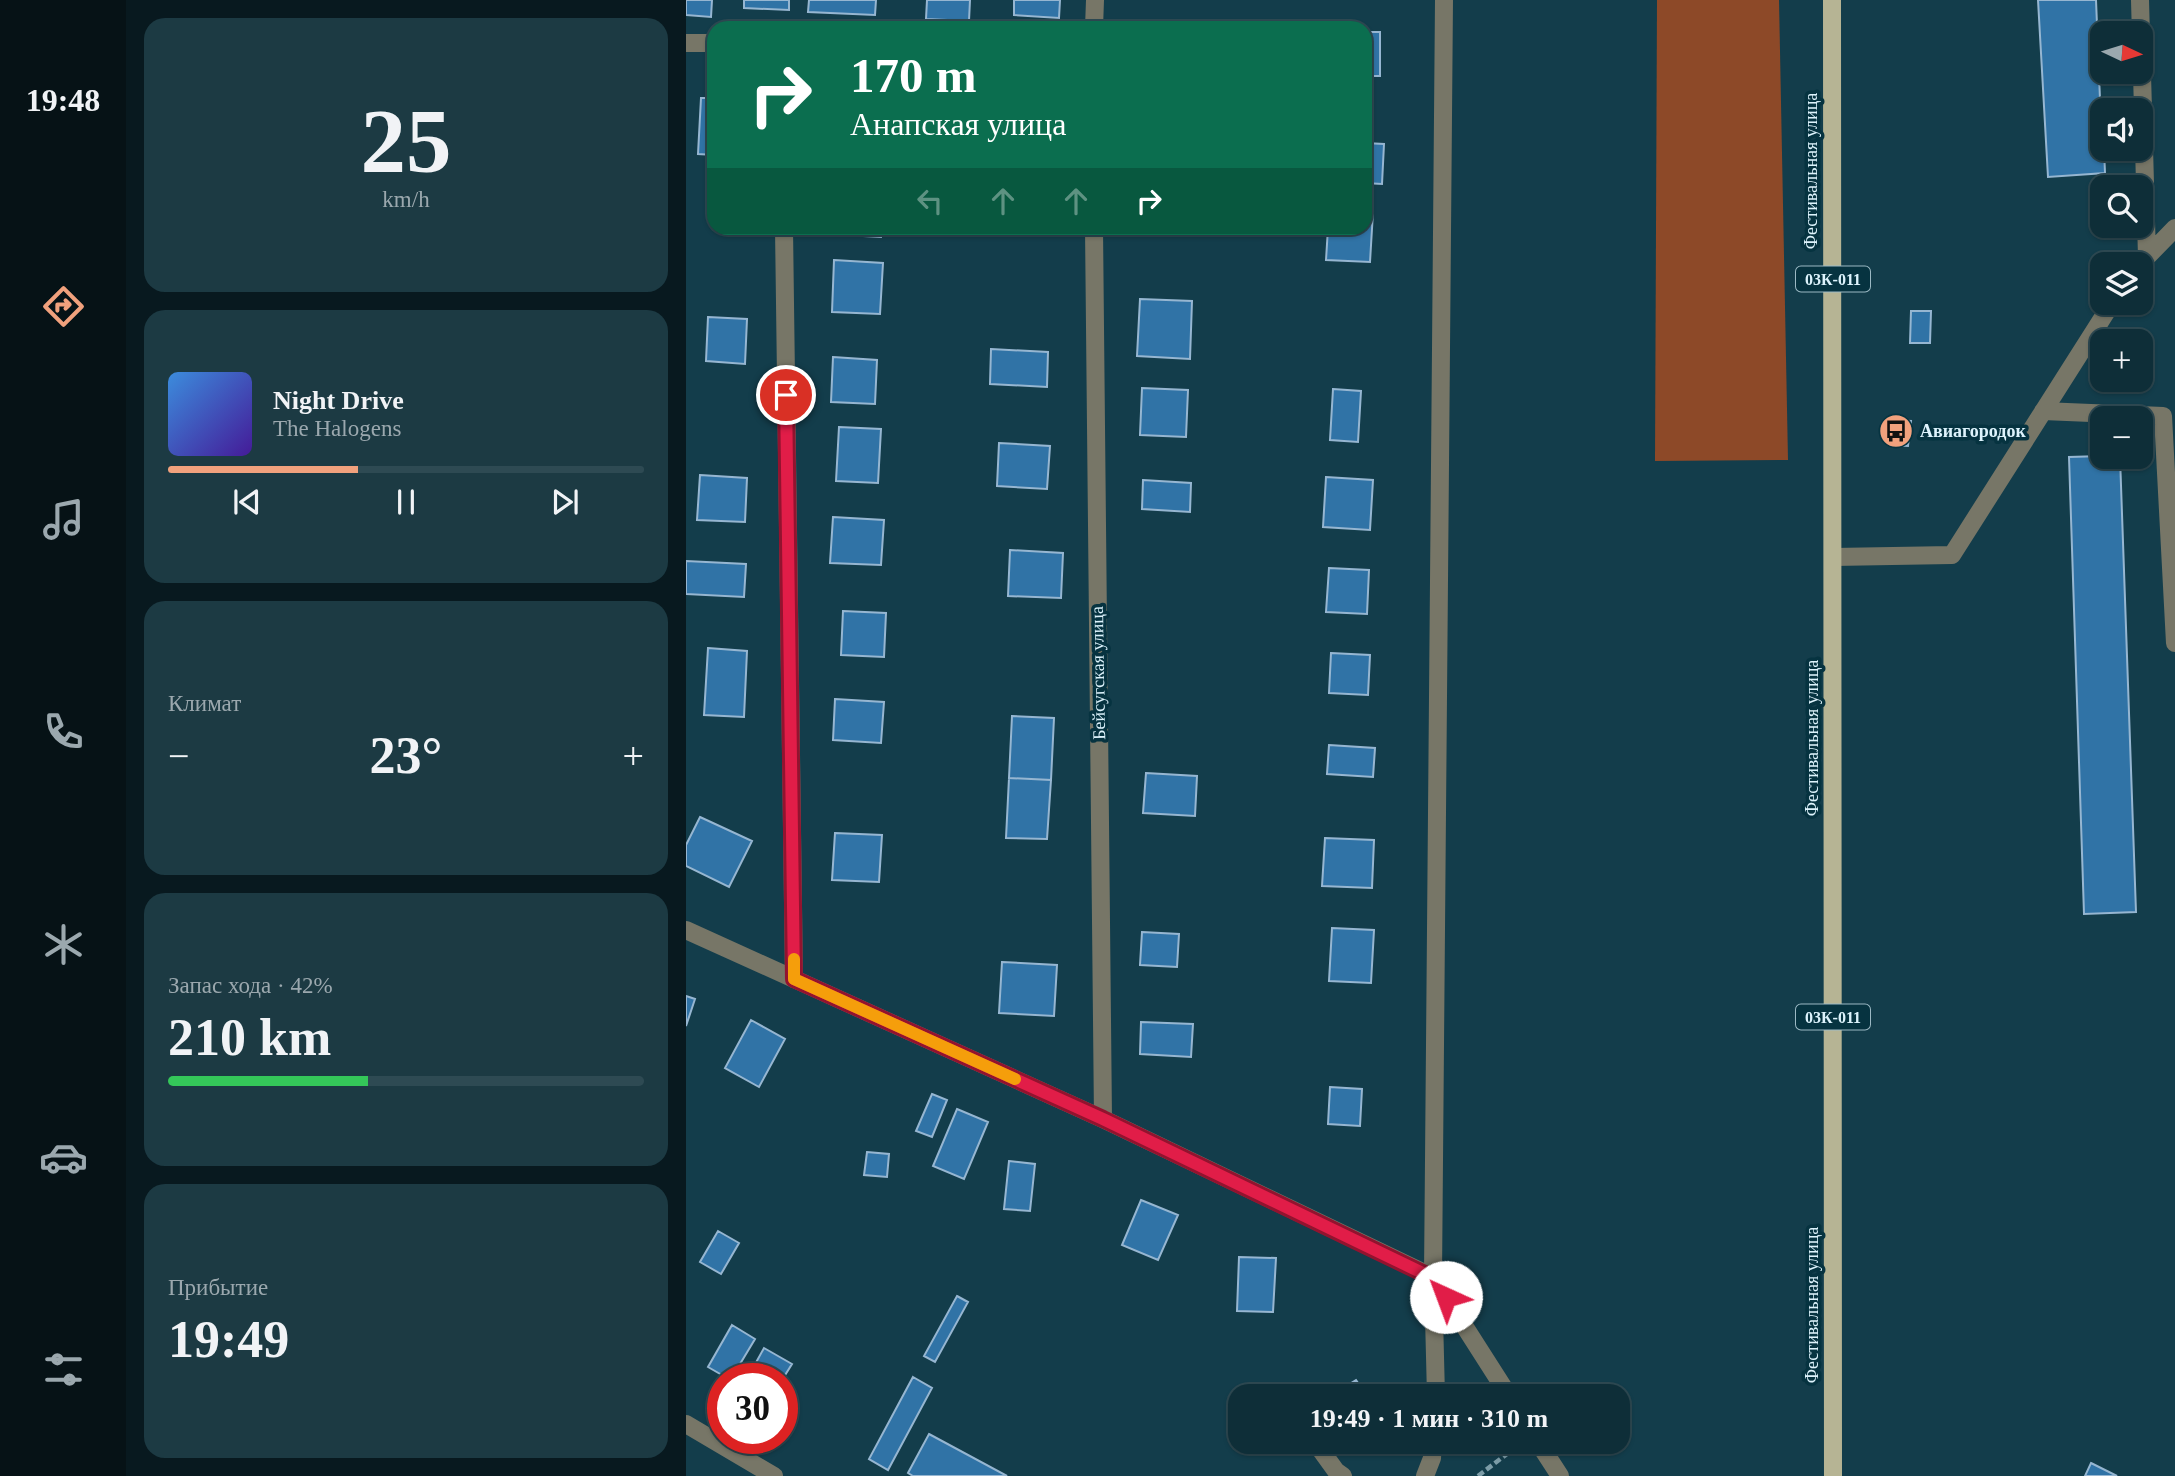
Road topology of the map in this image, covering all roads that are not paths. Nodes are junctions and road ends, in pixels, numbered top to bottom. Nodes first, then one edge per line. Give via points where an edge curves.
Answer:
1 (1095, 0) edge
2 (1444, 0) edge
3 (1832, 0) edge
4 (2140, 0) edge
5 (1094, 21) edge
6 (686, 43) edge
7 (707, 43) edge
8 (784, 235) edge
9 (1094, 235) edge
10 (2172, 237) edge
11 (2144, 252) edge
12 (2153, 253) edge
13 (2104, 315) edge
14 (2043, 411) junction
15 (2171, 513) edge
16 (1833, 557) junction
17 (2175, 643) edge
18 (686, 930) edge
19 (794, 979) junction
20 (1103, 1119) junction
21 (1433, 1278) junction
22 (1436, 1384) edge
23 (1501, 1384) edge
24 (686, 1424) edge
25 (1324, 1454) edge
26 (1432, 1454) edge
27 (1546, 1454) edge
28 (775, 1476) edge
29 (1343, 1476) edge
30 (1425, 1476) edge
31 (1560, 1476) edge
32 (1833, 1476) edge

1 - 5 street
2 - 21 street
3 - 16 main road, Фестивальная улица / 03К-011
4 - 11 street
6 - 7 street
8 - 19 street
9 - 20 street, Бейсугская улица
10 - 12 street
13 - 14 street
14 - 15 street via 2163,416
14 - 16 street via 1952,555
15 - 17 street
16 - 32 main road, Фестивальная улица / 03К-011
18 - 19 street
19 - 20 street
20 - 21 street
21 - 22 street
21 - 23 street
24 - 28 street
25 - 29 street
26 - 30 street
27 - 31 street

